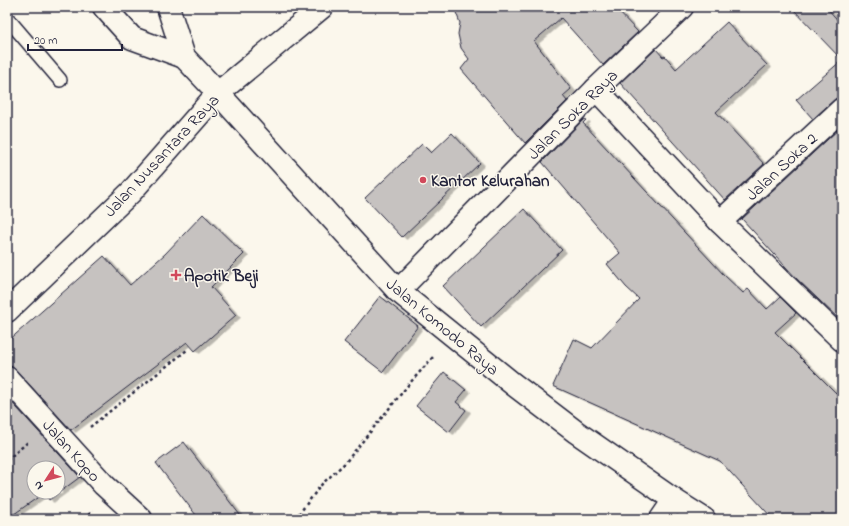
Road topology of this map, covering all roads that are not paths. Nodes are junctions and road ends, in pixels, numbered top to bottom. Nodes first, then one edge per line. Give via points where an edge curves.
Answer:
1 (104, 7) edge
2 (168, 7) edge
3 (322, 7) edge
4 (682, 7) edge
5 (7, 18) edge
6 (184, 57) junction
7 (60, 80) dead end
8 (596, 89) junction
9 (218, 93) junction
10 (842, 109) edge
11 (720, 222) junction
12 (398, 291) junction
13 (7, 311) edge
14 (842, 340) edge
15 (7, 378) edge
16 (674, 500) junction
17 (141, 519) edge
18 (661, 519) edge
19 (704, 519) edge

1 - 6 main road via 132,38
2 - 6 main road
3 - 9 main road, Jalan Nusantara Raya
4 - 8 main road, Jalan Soka Raya
5 - 7 lane
6 - 9 main road, Jalan Komodo Raya
8 - 11 main road
8 - 12 main road, Jalan Soka Raya
9 - 12 main road, Jalan Komodo Raya
9 - 13 main road, Jalan Nusantara Raya via 131,192
10 - 11 main road, Jalan Soka 2
11 - 14 main road
12 - 16 main road, Jalan Komodo Raya via 576,432
15 - 17 main road, Jalan Kopo via 104,485
16 - 18 main road
16 - 19 main road, Jalan Komodo Raya

